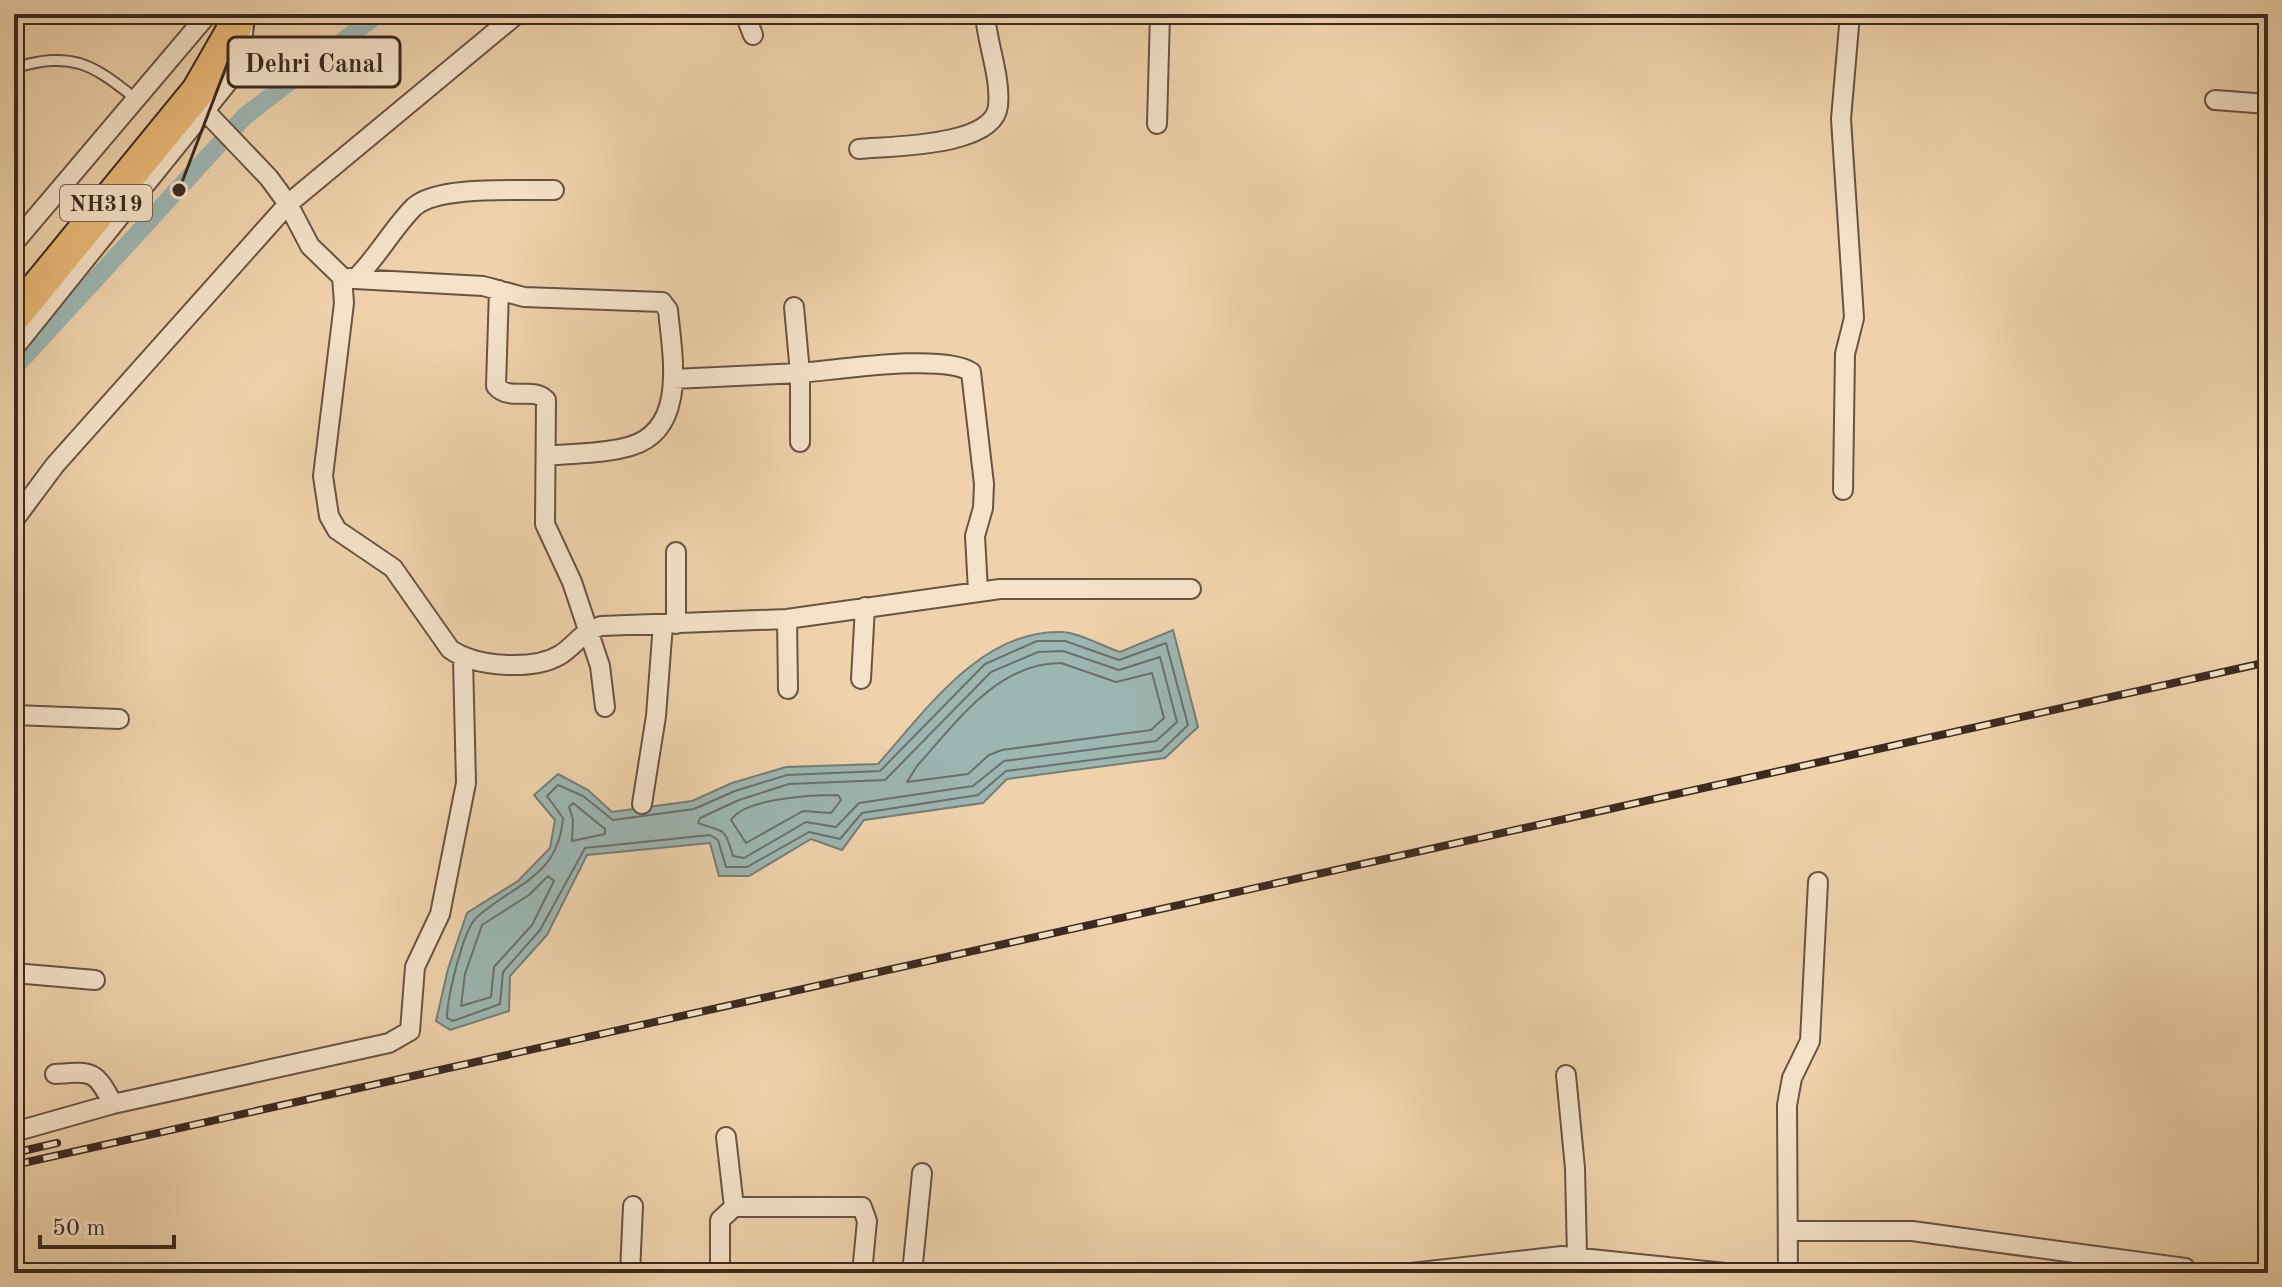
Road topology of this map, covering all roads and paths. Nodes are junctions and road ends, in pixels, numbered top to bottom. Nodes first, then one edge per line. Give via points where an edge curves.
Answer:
1 (517, 14) edge
2 (745, 14) edge
3 (985, 14) edge
4 (1160, 14) edge
5 (1224, 14) edge
6 (1262, 14) edge
7 (1850, 14) edge
8 (233, 16) edge
9 (753, 35) dead end
10 (14, 68) edge
11 (136, 99) junction
12 (199, 100) junction
13 (2215, 100) dead end
14 (2268, 104) edge
15 (1157, 124) dead end
16 (859, 149) dead end
17 (554, 190) dead end
18 (288, 204) junction
19 (14, 243) edge
20 (348, 278) junction
21 (14, 282) edge
22 (499, 290) junction
23 (794, 307) dead end
24 (14, 316) edge
25 (14, 348) edge
26 (800, 373) junction
27 (673, 379) junction
28 (800, 442) dead end
29 (546, 456) junction
30 (1843, 490) dead end
31 (14, 520) edge
32 (676, 552) dead end
33 (1191, 589) dead end
34 (978, 591) junction
35 (865, 607) junction
36 (787, 619) junction
37 (669, 624) junction
38 (588, 630) junction
39 (463, 659) junction
40 (861, 679) dead end
41 (788, 689) dead end
42 (605, 707) dead end
43 (14, 715) edge
44 (119, 719) dead end
45 (642, 804) dead end
46 (1818, 882) dead end
47 (14, 973) edge
48 (95, 980) dead end
49 (55, 1074) dead end
50 (1566, 1075) dead end
51 (113, 1104) junction
52 (14, 1132) edge
53 (726, 1137) dead end
54 (922, 1173) dead end
55 (633, 1206) dead end
56 (734, 1207) junction
57 (1788, 1231) junction
58 (1577, 1256) junction
59 (2185, 1268) dead end
60 (630, 1273) edge
61 (720, 1273) edge
62 (862, 1273) edge
63 (912, 1273) edge
64 (1411, 1273) edge
65 (1725, 1273) edge
66 (1788, 1273) edge

1 - 18 street
2 - 9 street
3 - 16 street via 998,91 993,120 949,140
4 - 15 street
5 - 6 street
7 - 30 street via 1841,137 1854,318 1845,354
8 - 11 street
8 - 12 highway
10 - 11 lane via 72,60 100,70
11 - 19 street
12 - 18 street
12 - 21 highway
12 - 24 highway, NH319
12 - 25 street
13 - 14 street
17 - 20 street via 445,194 422,201
18 - 20 street via 310,246
18 - 31 street via 63,455
20 - 22 street
20 - 39 street via 323,476 329,516 337,530 393,568 450,649
22 - 27 street via 524,297 662,302 668,310
22 - 29 street via 496,386 508,394 534,394 546,400
23 - 26 street
26 - 27 street
26 - 28 street
26 - 34 street via 921,364 963,366 971,372 984,484 975,536
27 - 29 street via 669,406 645,441
29 - 38 street via 545,524
32 - 37 street
33 - 34 street
34 - 35 street
35 - 36 street
35 - 40 street
36 - 37 street
36 - 41 street
37 - 38 street
37 - 45 street
38 - 39 street via 546,660 493,664
38 - 42 street
39 - 51 street via 466,783 440,914 415,967 410,1031 389,1043
43 - 44 street
46 - 57 street via 1810,1041 1792,1078 1787,1105
47 - 48 street
49 - 51 street via 98,1076
50 - 58 street
51 - 52 street
53 - 56 street
54 - 63 street
55 - 60 street
56 - 61 street via 720,1220
56 - 62 street via 862,1207 867,1221
57 - 59 street via 1912,1231
57 - 66 street
58 - 64 street
58 - 65 street

